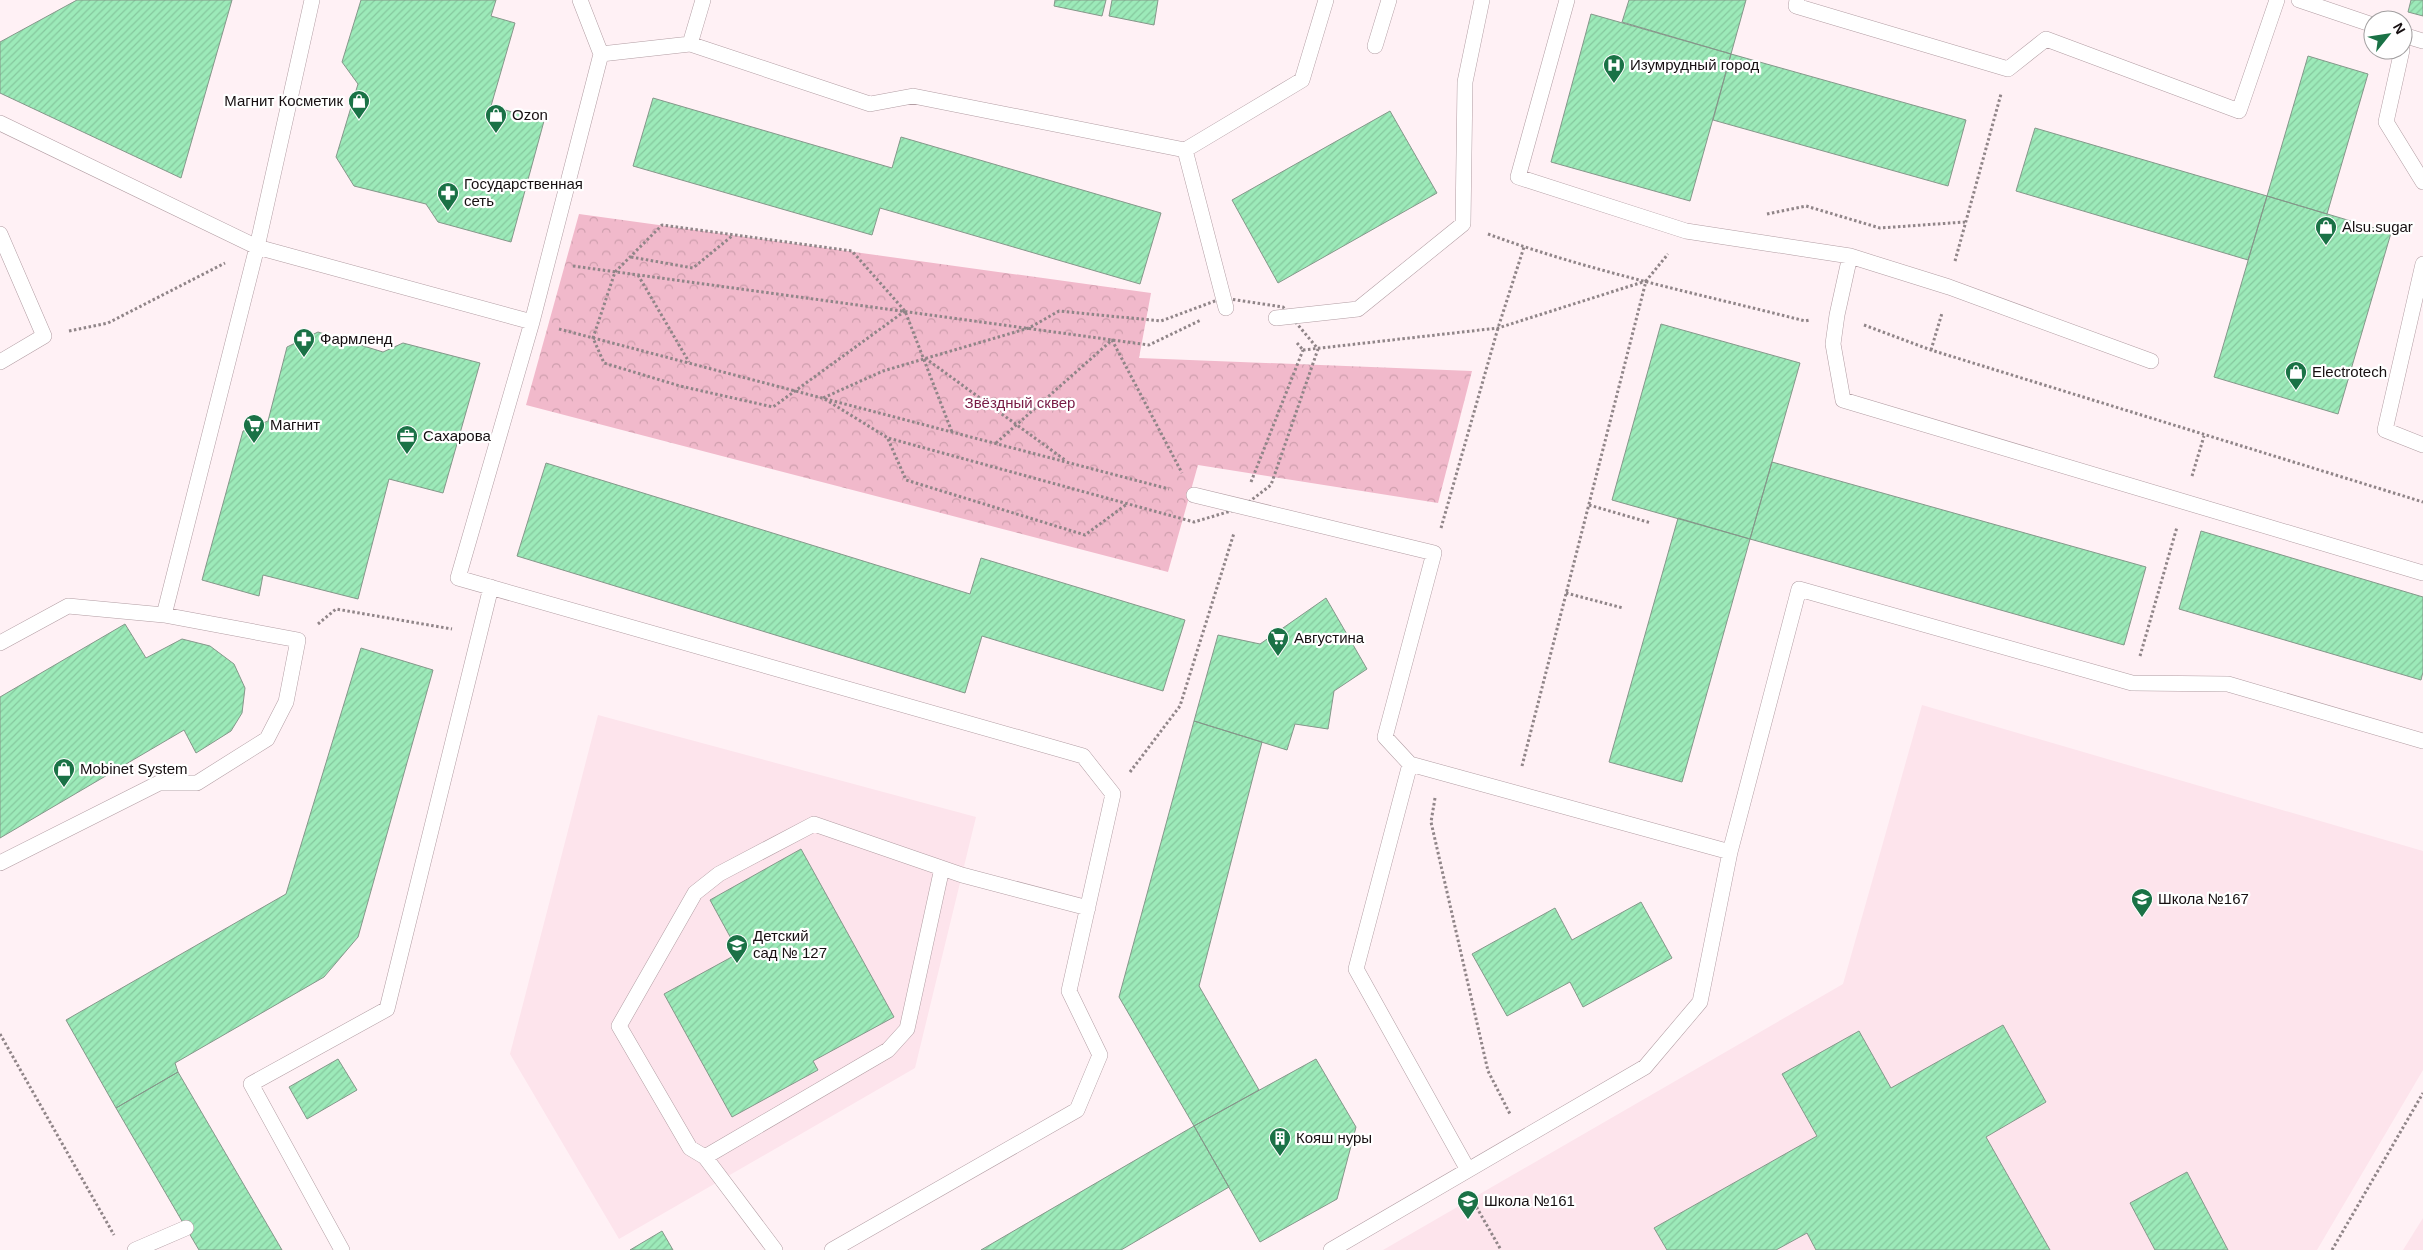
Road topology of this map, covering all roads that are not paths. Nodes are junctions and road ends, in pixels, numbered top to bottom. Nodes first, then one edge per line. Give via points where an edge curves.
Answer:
1 (312, 0) edge
2 (580, 0) edge
3 (702, 0) edge
4 (1326, 0) edge
5 (1389, 0) edge
6 (1482, 0) edge
7 (1567, 0) edge
8 (1798, 0) edge
9 (2277, 0) edge
10 (2299, 0) edge
11 (2363, 22) edge
12 (690, 44) junction
13 (1376, 46) dead end
14 (601, 54) junction
15 (2399, 60) edge
16 (0, 123) edge
17 (1184, 150) junction
18 (2423, 182) edge
19 (0, 234) edge
20 (257, 247) junction
21 (1850, 256) junction
22 (2423, 264) edge
23 (1224, 303) road end
24 (1284, 317) road end
25 (532, 322) junction
26 (2151, 361) dead end
27 (0, 362) edge
28 (2423, 445) edge
29 (1194, 495) road end
30 (2423, 573) edge
31 (491, 587) junction
32 (164, 615) junction
33 (0, 643) edge
34 (2423, 741) edge
35 (1410, 764) junction
36 (1730, 852) junction
37 (0, 863) edge
38 (942, 868) junction
39 (1088, 908) junction
40 (705, 1157) junction
41 (1468, 1170) junction
42 (186, 1228) dead end
43 (135, 1250) edge
44 (342, 1250) edge
45 (775, 1250) edge
46 (832, 1250) edge
47 (1331, 1250) edge

1 - 20 lane
2 - 14 lane
3 - 12 lane
4 - 17 lane via 1302,80
5 - 13 lane
6 - 24 lane via 1465,82 1463,224 1358,309
7 - 21 lane via 1518,177 1686,231
8 - 9 lane via 1796,6 2008,69 2046,39 2239,112
10 - 11 lane
12 - 14 lane
12 - 17 lane via 870,104 913,96
14 - 25 lane
15 - 18 lane via 2386,122
16 - 20 lane
17 - 23 lane
19 - 27 lane via 44,336
20 - 25 lane
20 - 32 lane
21 - 26 lane via 1949,287
21 - 30 lane via 1833,344 1843,400
22 - 28 lane via 2385,430
25 - 31 lane via 458,578
29 - 35 lane via 1434,553 1385,737
31 - 39 lane via 1083,756 1113,794
31 - 44 lane via 387,1008 251,1084
32 - 33 lane via 68,606
32 - 37 lane via 298,640 286,702 267,739 197,783 159,783
34 - 36 lane via 2228,684 2132,683 1799,589
35 - 36 lane
35 - 41 lane via 1356,969
36 - 41 lane via 1700,1002 1644,1067
38 - 39 lane
38 - 40 lane via 907,1029 888,1050
38 - 40 lane via 814,824 719,874 695,893 619,1026 690,1148
39 - 46 lane via 1069,991 1100,1055 1077,1110
40 - 45 lane
41 - 47 lane
42 - 43 lane

